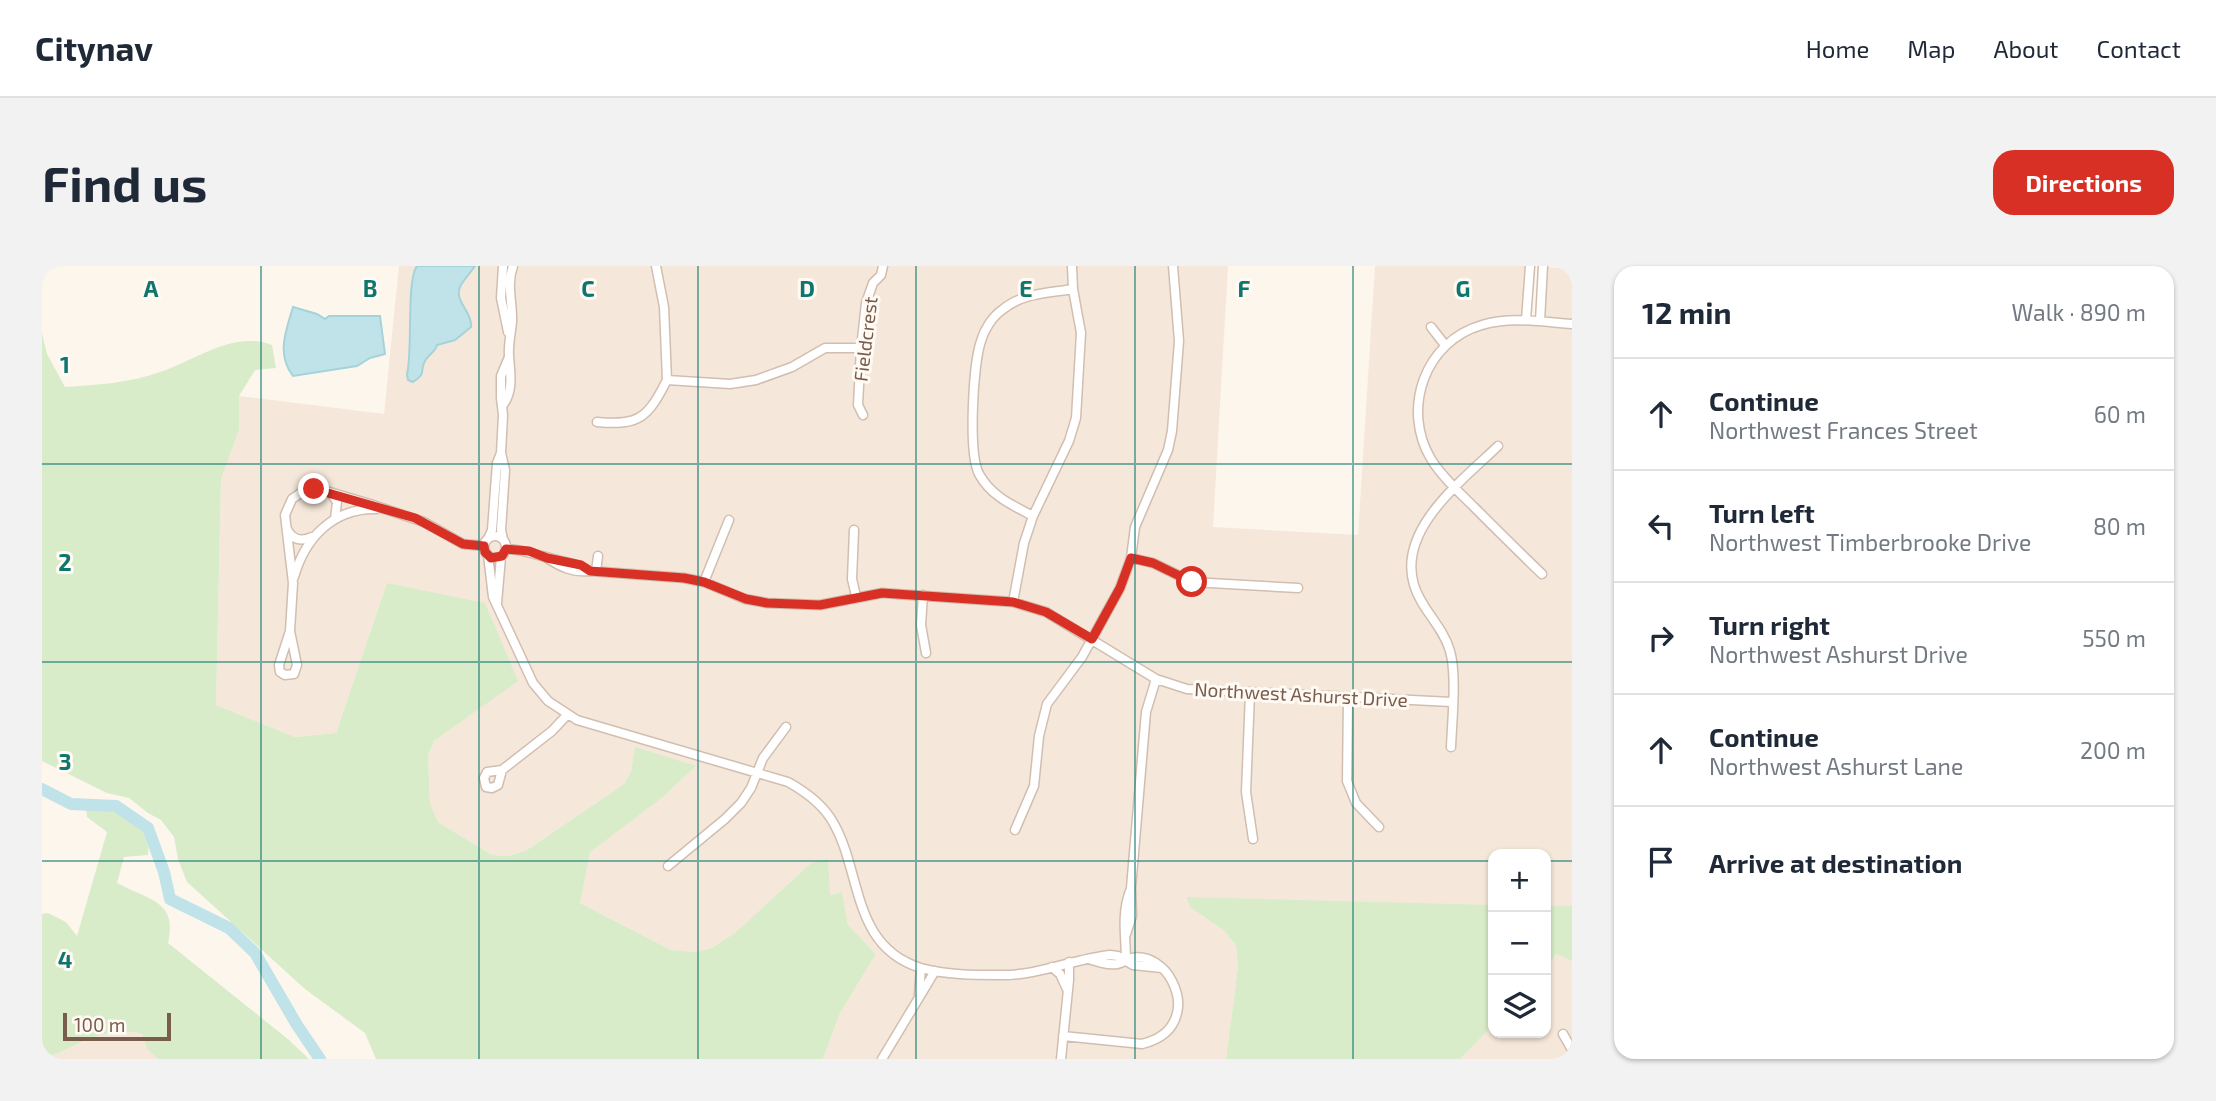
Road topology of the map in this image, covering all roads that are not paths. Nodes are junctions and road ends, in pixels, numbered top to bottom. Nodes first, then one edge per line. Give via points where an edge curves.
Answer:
1 (503, 266) edge
2 (513, 266) edge
3 (656, 266) edge
4 (883, 266) edge
5 (1072, 266) edge
6 (1172, 266) edge
7 (1530, 266) edge
8 (1543, 266) edge
9 (1073, 289) junction
10 (1527, 320) junction
11 (1539, 321) junction
12 (1572, 324) edge
13 (1431, 327) dead end
14 (510, 337) junction
15 (1445, 345) junction
16 (860, 348) junction
17 (667, 380) junction
18 (863, 415) dead end
19 (597, 422) dead end
20 (1498, 446) dead end
21 (501, 453) junction
22 (1455, 488) junction
23 (331, 493) junction
24 (387, 510) junction
25 (1034, 516) junction
26 (335, 519) junction
27 (729, 520) dead end
28 (286, 526) junction
29 (854, 530) dead end
30 (313, 537) junction
31 (487, 547) junction
32 (504, 548) junction
33 (598, 556) dead end
34 (1131, 558) junction
35 (593, 571) junction
36 (1542, 575) dead end
37 (704, 582) junction
38 (293, 583) junction
39 (1298, 588) dead end
40 (922, 595) junction
41 (856, 596) junction
42 (1013, 602) junction
43 (497, 603) junction
44 (290, 631) junction
45 (1092, 639) junction
46 (926, 653) dead end
47 (1156, 680) junction
48 (1250, 693) junction
49 (1348, 698) junction
50 (1452, 702) junction
51 (567, 715) junction
52 (786, 727) dead end
53 (1451, 747) dead end
54 (502, 769) dead end
55 (757, 773) junction
56 (1379, 827) dead end
57 (1015, 830) dead end
58 (1253, 839) dead end
59 (668, 866) dead end
60 (1126, 961) junction
61 (1069, 962) junction
62 (1052, 967) junction
63 (921, 968) junction
64 (935, 971) junction
65 (1067, 989) junction
66 (918, 997) junction
67 (1563, 1034) dead end
68 (1063, 1036) junction
69 (1572, 1050) edge
70 (882, 1059) edge
71 (1061, 1059) edge

1 - 14 street via 501,298
2 - 14 street
3 - 17 street via 664,307
4 - 16 street, Fieldcrest via 866,303
5 - 9 street
6 - 34 street via 1179,341 1172,431 1162,468 1135,527
7 - 10 street
8 - 11 street
9 - 25 street via 1081,333 1079,406 1069,441
9 - 25 street via 1030,295 1009,305 984,332 978,352 974,462 991,492
10 - 11 street
10 - 15 street via 1483,324
11 - 12 street
13 - 15 street
14 - 21 street via 509,357 501,376
15 - 22 street via 1427,368 1418,412 1422,441 1431,460
16 - 17 street via 825,348 792,368 756,380 730,384
16 - 18 street, Fieldcrest via 858,405
17 - 19 street via 653,407 641,416 630,422
20 - 22 street
21 - 31 street
21 - 32 street
22 - 36 street
22 - 50 street via 1424,525 1411,565 1414,587 1451,652
23 - 24 street
23 - 26 street via 337,502
23 - 28 street via 308,490 297,495 287,509
24 - 26 street via 360,510
24 - 31 street via 424,522 463,544
25 - 42 street
26 - 30 street
27 - 37 street
28 - 30 street via 298,540
28 - 38 street
29 - 41 street
30 - 38 street
31 - 32 street via 495,558
31 - 32 street via 495,536
31 - 43 street via 491,590
32 - 35 street, Northwest Ashurst Drive via 547,558 561,568
32 - 43 street
33 - 35 street
34 - 39 street via 1192,582
34 - 45 street
35 - 37 street, Northwest Ashurst Drive
37 - 41 street, Northwest Ashurst Drive via 756,602 820,605
38 - 44 street
40 - 41 street, Northwest Ashurst Drive
40 - 42 street, Northwest Ashurst Drive
40 - 46 street
42 - 45 street, Northwest Ashurst Drive via 1046,612
43 - 51 street via 533,683
44 - 44 street via 279,665 285,675 294,674 297,665
45 - 47 street, Northwest Ashurst Drive
45 - 57 street via 1047,704 1034,786
47 - 48 street, Northwest Ashurst Drive via 1187,689
47 - 60 street via 1146,712
48 - 49 street, Northwest Ashurst Drive
48 - 58 street via 1246,792
49 - 50 street, Northwest Ashurst Drive
49 - 56 street via 1347,781 1356,803
50 - 53 street
51 - 54 street
51 - 55 street
52 - 55 street
55 - 59 street via 736,810
55 - 63 street via 788,782 821,806 842,838 868,923 892,951
60 - 61 street via 1110,955
60 - 68 street via 1142,958 1162,968 1173,984 1178,1004 1175,1020 1159,1038 1133,1044
61 - 62 street
61 - 65 street
62 - 64 street via 1008,975
62 - 65 street
63 - 64 street
63 - 66 street
64 - 66 street
65 - 68 street
66 - 70 street
67 - 69 street
68 - 71 street

